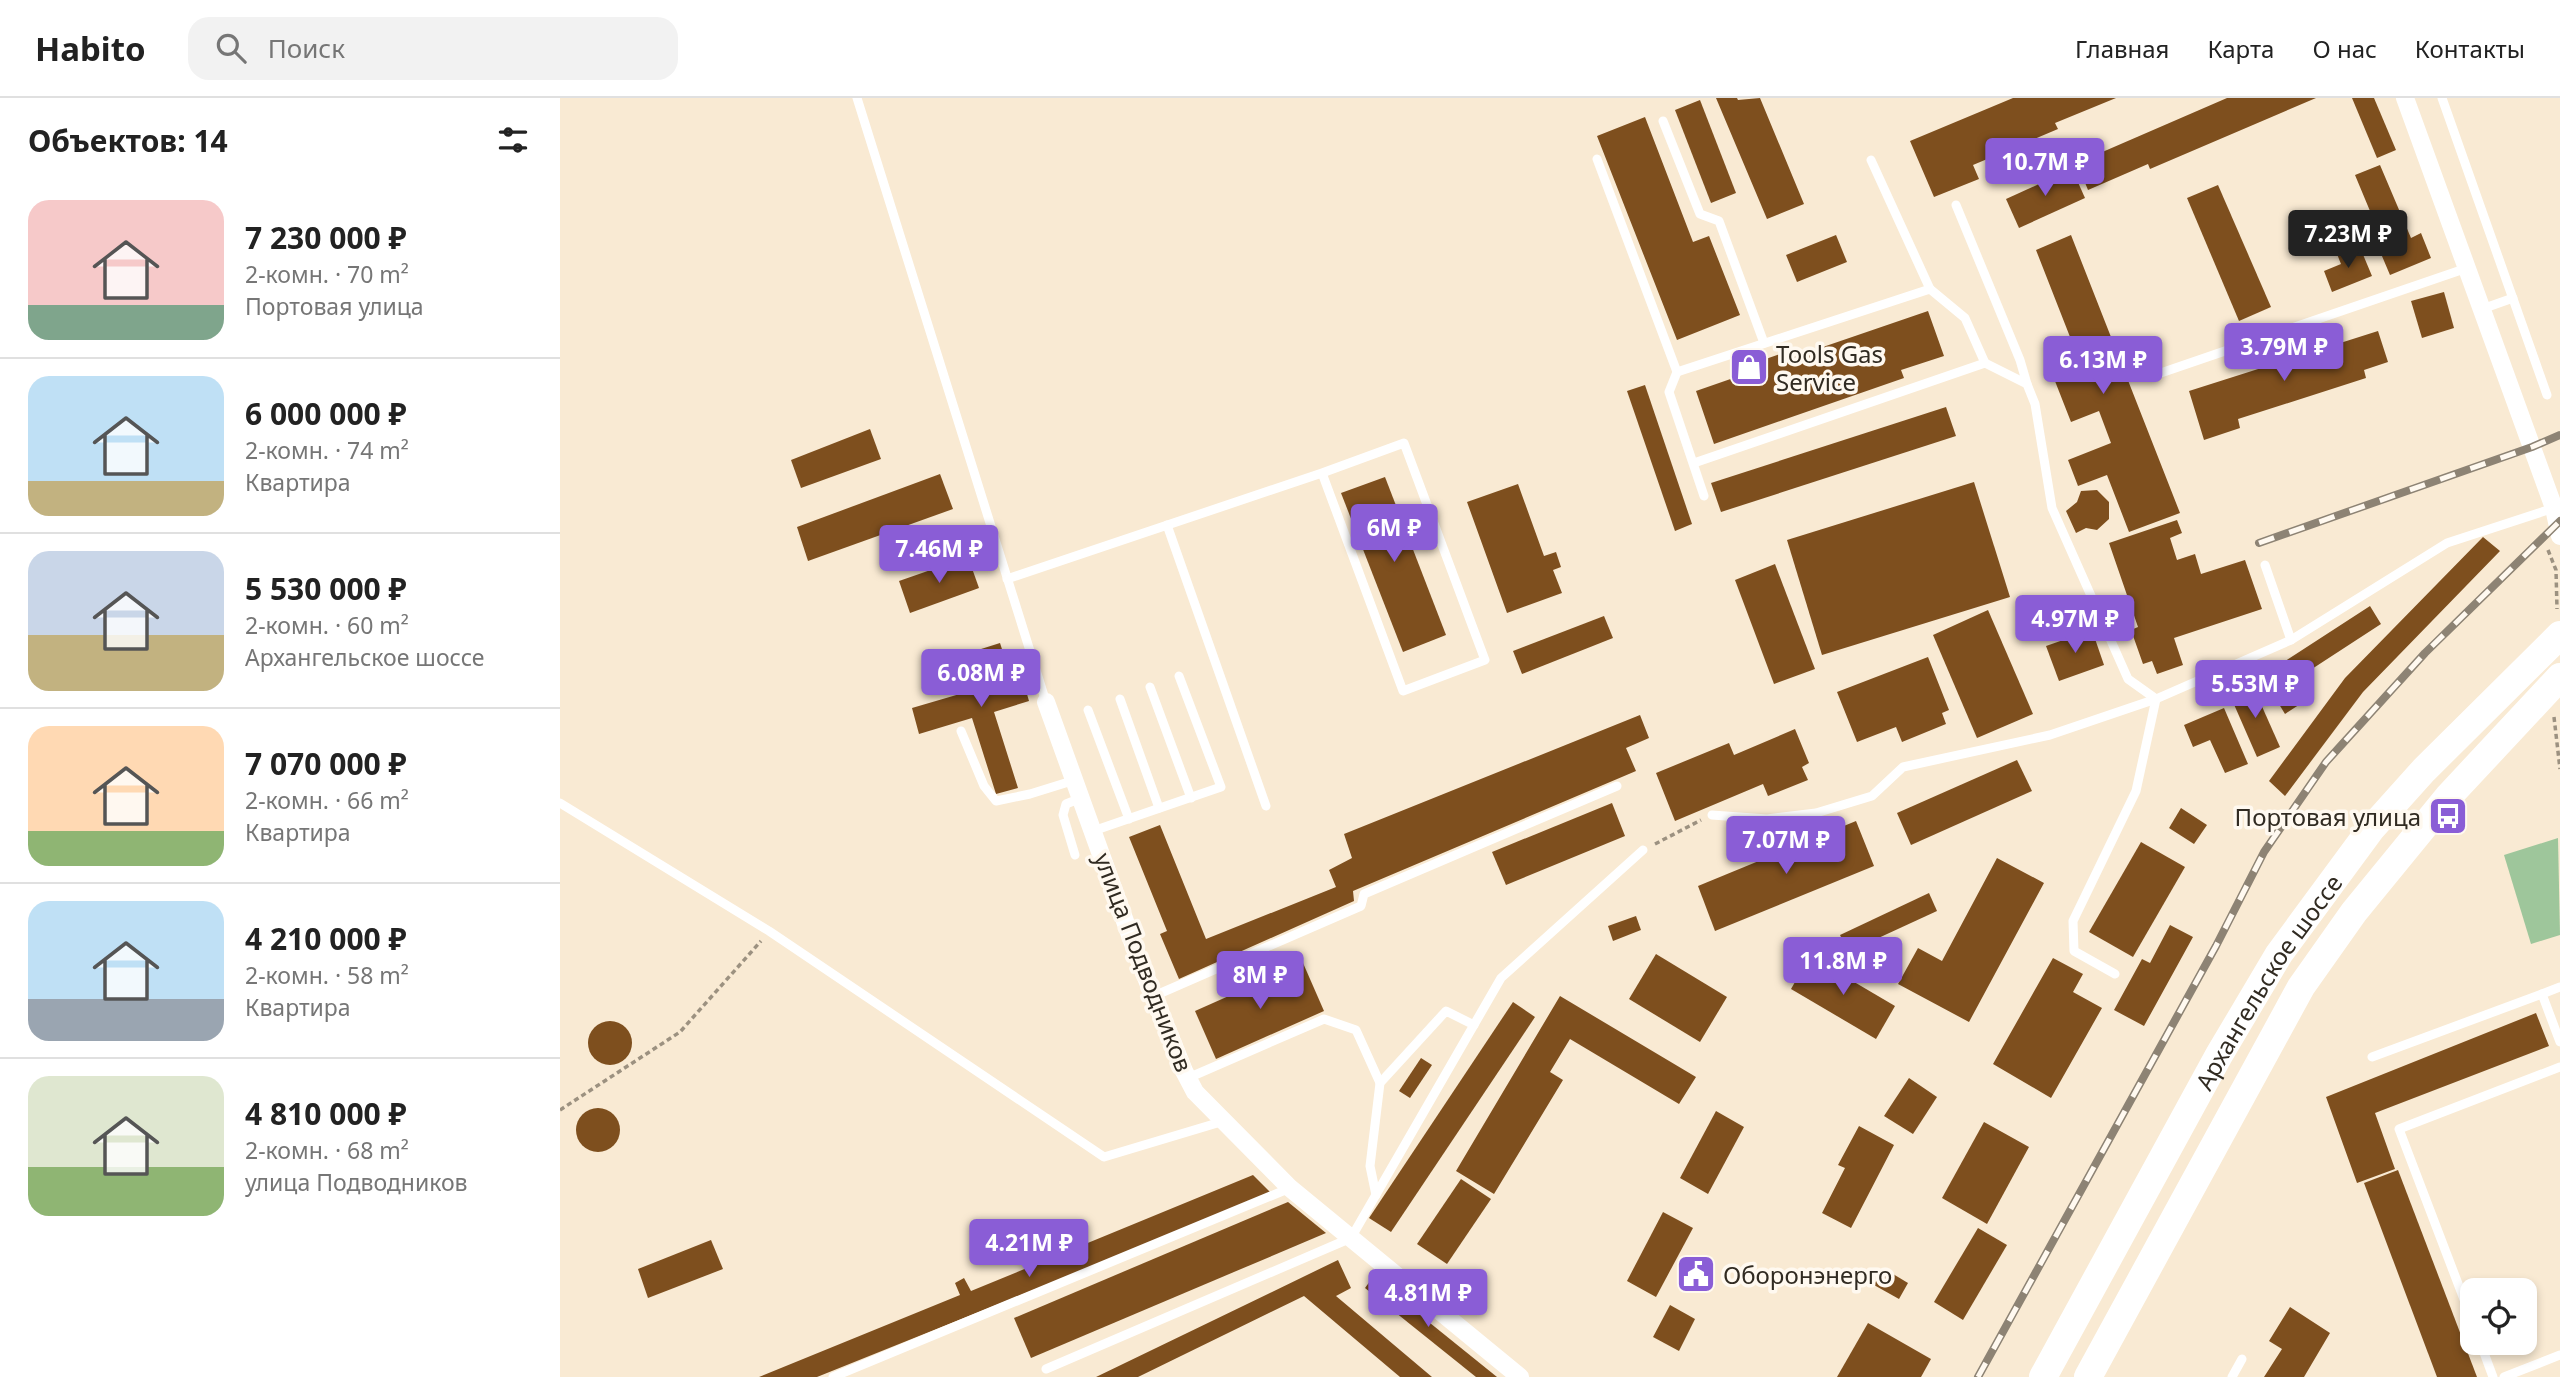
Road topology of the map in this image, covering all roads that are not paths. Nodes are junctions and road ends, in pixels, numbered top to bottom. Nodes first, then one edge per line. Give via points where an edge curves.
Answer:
1 (857, 98) edge
2 (2405, 98) edge
3 (2442, 98) edge
4 (1663, 121) dead end
5 (1597, 159) dead end
6 (1871, 160) dead end
7 (1956, 205) dead end
8 (2467, 268) junction
9 (1930, 289) junction
10 (2513, 298) junction
11 (2482, 309) junction
12 (1764, 343) junction
13 (1985, 363) junction
14 (1677, 372) junction
15 (2152, 376) dead end
16 (2027, 384) junction
17 (2547, 396) dead end
18 (1694, 463) junction
19 (1322, 473) junction
20 (1704, 496) dead end
21 (2554, 508) junction
22 (1167, 525) junction
23 (2553, 540) edge
24 (2265, 565) dead end
25 (1007, 579) junction
26 (2559, 622) edge
27 (2291, 640) junction
28 (1179, 677) dead end
29 (2560, 677) edge
30 (1150, 687) dead end
31 (1120, 699) dead end
32 (2156, 699) junction
33 (1046, 702) joint
34 (1088, 710) dead end
35 (961, 731) dead end
36 (1075, 780) junction
37 (1617, 786) dead end
38 (1191, 797) junction
39 (1081, 798) junction
40 (560, 803) edge
41 (1266, 806) dead end
42 (1159, 808) junction
43 (1712, 815) road end
44 (1129, 819) junction
45 (1093, 831) junction
46 (1643, 850) road end
47 (1076, 855) dead end
48 (2115, 974) dead end
49 (2560, 988) edge
50 (2542, 994) junction
51 (1154, 996) junction
52 (1474, 1025) junction
53 (2560, 1042) edge
54 (2372, 1057) dead end
55 (2560, 1067) edge
56 (1188, 1078) junction
57 (1380, 1083) junction
58 (1224, 1122) junction
59 (1290, 1188) junction
60 (1376, 1195) junction
61 (1352, 1238) junction
62 (2460, 1289) edge
63 (2485, 1355) edge
64 (2560, 1355) edge
65 (2242, 1359) dead end
66 (1046, 1368) dead end
67 (833, 1377) edge
68 (1520, 1377) edge
69 (2043, 1377) edge
70 (2088, 1377) edge
71 (2232, 1377) edge
72 (2493, 1377) edge
73 (2504, 1377) edge

1 - 25 lane
2 - 8 street
3 - 10 lane
4 - 12 lane via 1700,214 1719,221
5 - 14 lane
6 - 9 lane
7 - 16 lane
8 - 11 street
8 - 15 lane
9 - 12 lane
9 - 13 lane via 1965,318
10 - 11 lane
10 - 17 lane
11 - 21 street
12 - 14 lane
13 - 16 lane
13 - 18 lane
14 - 18 lane via 1669,392
16 - 32 lane via 2035,404 2052,508 2128,679
18 - 20 lane
19 - 19 lane via 1403,691 1485,660 1404,443
19 - 22 lane
21 - 23 street
21 - 27 lane via 2447,542
22 - 25 lane
22 - 41 lane
24 - 27 lane
25 - 33 lane
26 - 69 main road, Архангельское шоссе via 2371,829 2279,954
27 - 32 lane
28 - 38 lane via 1221,787
29 - 70 main road, Архангельское шоссе via 2448,797 2354,912 2301,987
30 - 38 lane
31 - 42 lane
32 - 43 lane via 2050,735 1903,767 1872,796 1816,813 1767,819
32 - 48 lane via 2136,791 2073,921 2074,951
33 - 36 street, улица Подводников
34 - 44 lane
35 - 36 lane via 984,786 996,801
36 - 39 street, улица Подводников
37 - 51 lane via 1364,894 1361,906
38 - 42 lane
39 - 45 street, улица Подводников
39 - 47 lane via 1066,804 1063,815
40 - 58 lane via 769,931 1104,1157
42 - 44 lane
44 - 45 lane
45 - 51 street, улица Подводников
46 - 52 lane via 1501,978
49 - 50 lane
50 - 53 lane
50 - 54 lane
51 - 56 street, улица Подводников
52 - 57 lane via 1446,1011
52 - 60 lane
55 - 62 lane via 2399,1129
56 - 57 lane via 1324,1019 1356,1030
56 - 58 street, улица Подводников
57 - 60 lane via 1370,1166
58 - 59 street, улица Подводников
59 - 61 street, улица Подводников
59 - 67 lane
60 - 61 lane
61 - 66 lane
61 - 68 street, улица Подводников
63 - 72 lane
64 - 73 lane
65 - 71 lane

